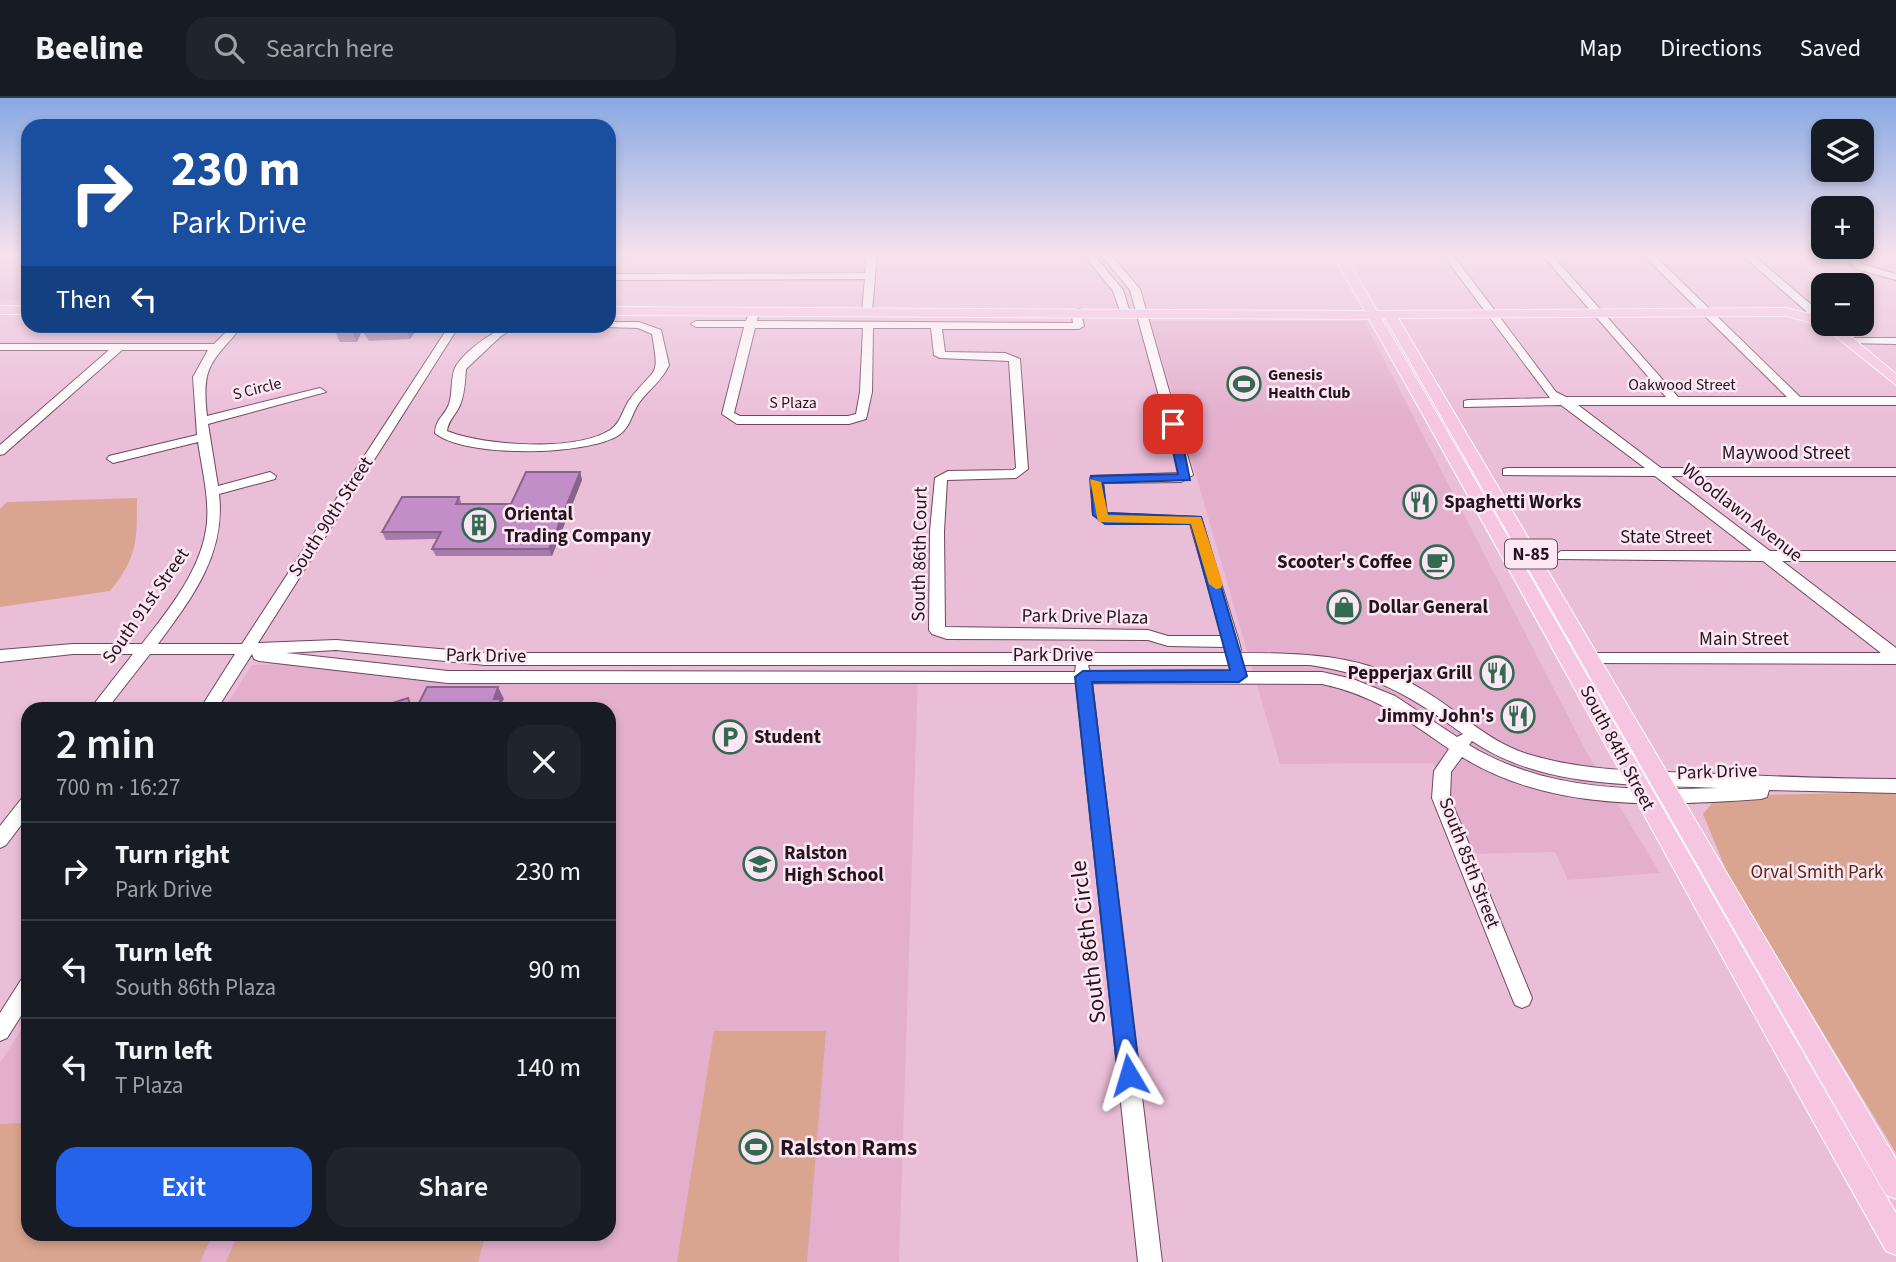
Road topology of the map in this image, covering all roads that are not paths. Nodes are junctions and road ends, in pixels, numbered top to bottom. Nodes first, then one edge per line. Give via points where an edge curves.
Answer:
1 (1377, 309) edge
2 (1487, 309) edge
3 (1595, 309) edge
4 (1704, 309) edge
5 (0, 310) edge
6 (21, 310) edge
7 (616, 311) edge
8 (754, 311) junction
9 (867, 311) joint
10 (1076, 311) junction
11 (1125, 312) joint
12 (1143, 312) junction
13 (1379, 312) junction
14 (1489, 312) junction
15 (1597, 312) junction
16 (1707, 312) junction
17 (1811, 319) edge
18 (696, 324) dead end
19 (616, 325) edge
20 (750, 325) junction
21 (868, 326) junction
22 (936, 326) junction
23 (230, 333) edge
24 (453, 333) edge
25 (499, 333) edge
26 (1842, 336) edge
27 (1849, 341) junction
28 (1896, 341) edge
29 (0, 347) edge
30 (119, 347) junction
31 (217, 347) junction
32 (448, 362) junction
33 (1896, 381) edge
34 (320, 392) dead end
35 (1564, 401) junction
36 (1675, 401) junction
37 (1797, 401) junction
38 (1896, 401) edge
39 (1468, 404) dead end
40 (203, 421) junction
41 (205, 437) junction
42 (0, 451) edge
43 (113, 459) dead end
44 (1508, 472) dead end
45 (1657, 472) junction
46 (1896, 472) edge
47 (270, 476) dead end
48 (211, 492) junction
49 (1562, 556) dead end
50 (1767, 556) junction
51 (1896, 556) edge
52 (939, 632) joint
53 (143, 649) junction
54 (247, 649) junction
55 (1233, 650) junction
56 (0, 656) edge
57 (1896, 657) edge
58 (1592, 659) junction
59 (1082, 667) junction
60 (1239, 676) junction
61 (103, 702) edge
62 (213, 702) edge
63 (1465, 739) junction
64 (1650, 785) junction
65 (1896, 786) edge
66 (21, 812) edge
67 (0, 840) edge
68 (21, 998) edge
69 (1522, 999) dead end
70 (0, 1031) edge
71 (1896, 1185) edge
72 (1896, 1241) edge
73 (1150, 1262) edge

1 - 13 main road, South 84th Street / N-85
2 - 14 street, Woodlawn Avenue
3 - 15 street
4 - 16 street
5 - 6 main road
7 - 8 main road
8 - 9 main road
8 - 20 street
9 - 10 main road
10 - 11 main road
10 - 22 street via 1079,326
11 - 12 main road
12 - 13 main road
12 - 55 street via 1185,477 1096,479 1102,519 1196,520
13 - 14 main road
13 - 58 main road, South 84th Street / N-85
13 - 64 main road, South 84th Street / N-85 via 1559,639
14 - 15 main road
14 - 35 street, Woodlawn Avenue via 1549,391
15 - 16 main road
15 - 36 street
16 - 17 main road via 1787,312
16 - 37 street
18 - 20 street
19 - 32 street via 657,332 663,368 629,406 621,427 599,439 518,449 441,433 442,422 458,400 460,368
20 - 21 street
20 - 21 street, S Plaza via 728,414 737,421 849,420 864,413
21 - 22 street
22 - 52 street, South 86th Court via 940,355 1012,358 1021,445 1019,472 943,476 939,482 935,627
23 - 31 street, South 91st Street
24 - 32 street, South 90th Street
25 - 32 street
26 - 27 main road
27 - 28 street
27 - 33 main road
29 - 30 street
30 - 31 street
30 - 42 street
31 - 40 street, South 91st Street via 199,377
32 - 54 street, South 90th Street
34 - 40 street, S Circle
35 - 36 street, Oakwood Street
35 - 39 street, Oakwood Street
35 - 45 street, Woodlawn Avenue
36 - 37 street, Oakwood Street
37 - 38 street, Oakwood Street
40 - 41 street, South 91st Street
41 - 43 street
41 - 48 street, South 91st Street
44 - 45 street, Maywood Street
45 - 46 street, Maywood Street
45 - 50 street, Woodlawn Avenue
47 - 48 street
48 - 53 street, South 91st Street via 213,532 204,563
49 - 50 street, State Street
50 - 51 street, State Street
50 - 57 street, Woodlawn Avenue
52 - 55 street, Park Drive Plaza via 1147,635
53 - 54 street, Park Drive
53 - 56 street, Park Drive
53 - 61 street, South 91st Street
54 - 59 street, Park Drive via 258,655 448,677
54 - 62 street, South 90th Street
55 - 59 street, Park Drive
55 - 60 street
55 - 63 street, Park Drive via 1369,672 1414,691
57 - 58 street, Main Street
58 - 64 main road, South 84th Street / N-85
59 - 60 street, Park Drive
59 - 73 street, South 86th Circle
60 - 63 street, Park Drive via 1322,678 1365,687
63 - 64 street, Park Drive via 1499,769 1532,781 1583,791
63 - 69 street, South 85th Street via 1440,778 1441,798
64 - 65 street, Park Drive
64 - 71 main road, South 84th Street / N-85
64 - 72 main road, South 84th Street / N-85
66 - 67 street
68 - 70 street

